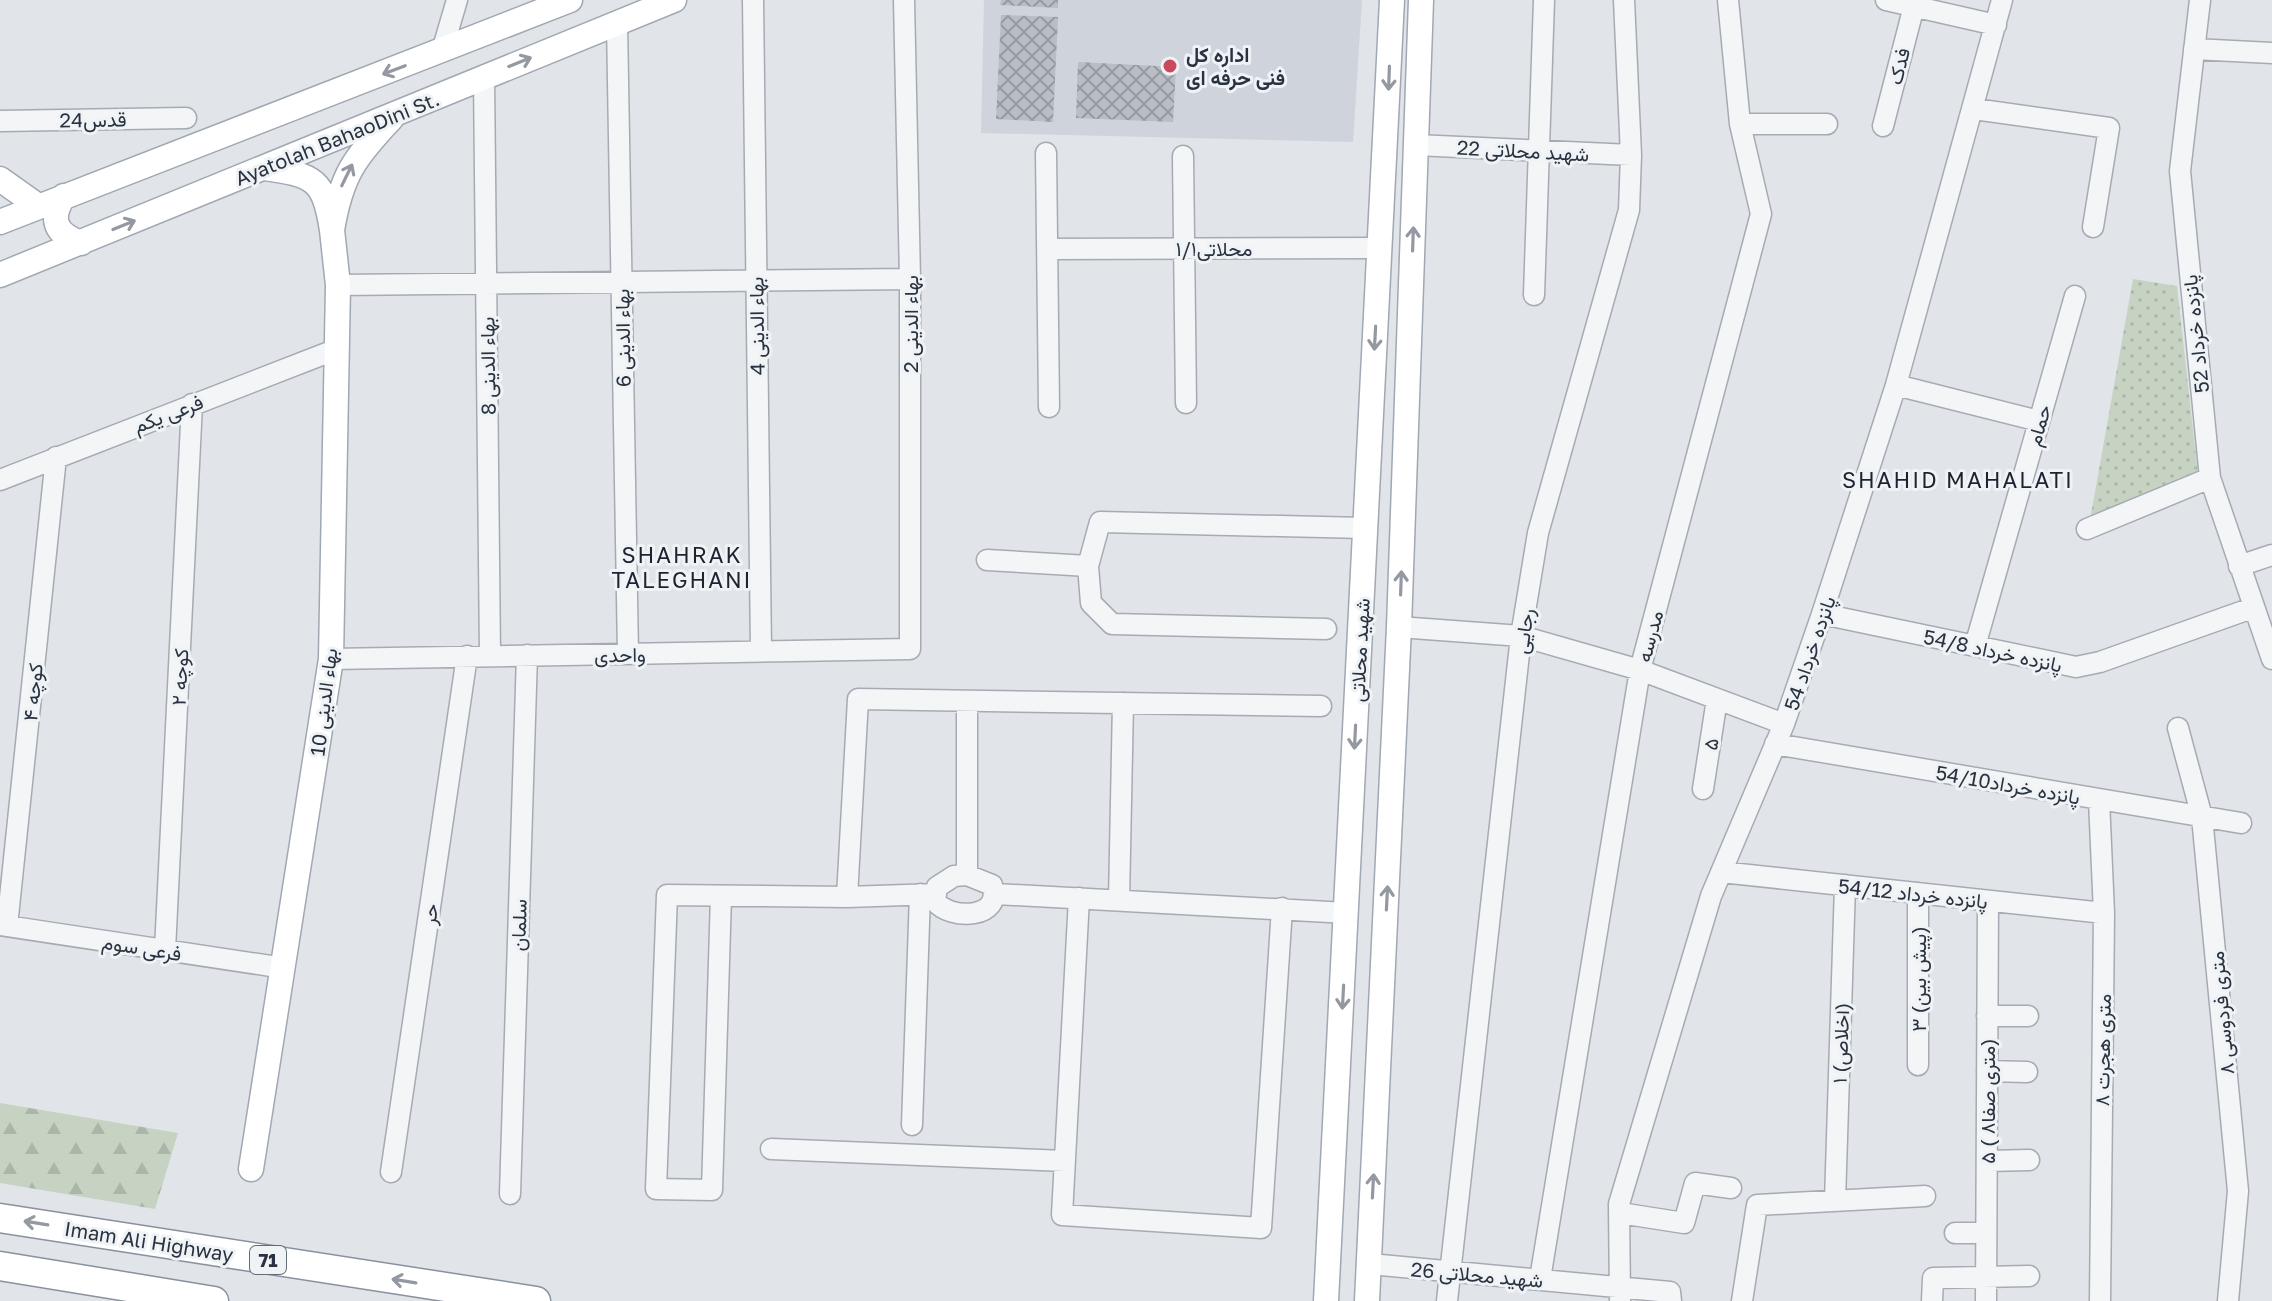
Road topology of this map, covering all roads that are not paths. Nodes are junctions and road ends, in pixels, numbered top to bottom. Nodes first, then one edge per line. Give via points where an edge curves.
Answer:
1 (457, 0) edge
2 (570, 0) edge
3 (674, 0) edge
4 (753, 0) edge
5 (904, 0) edge
6 (1392, 0) edge
7 (1421, 0) edge
8 (1544, 0) edge
9 (1624, 0) edge
10 (1728, 0) edge
11 (1886, 0) edge
12 (2002, 0) edge
13 (2200, 0) edge
14 (1914, 6) junction
15 (617, 23) junction
16 (1996, 25) junction
17 (2194, 49) junction
18 (442, 51) junction
19 (2272, 53) edge
20 (484, 77) junction
21 (1974, 109) junction
22 (397, 112) junction
23 (186, 118) dead end
24 (0, 121) edge
25 (1740, 124) junction
26 (1827, 124) dead end
27 (1883, 126) dead end
28 (1416, 145) junction
29 (1538, 152) junction
30 (1046, 153) dead end
31 (1631, 155) junction
32 (1183, 156) dead end
33 (265, 168) junction
34 (0, 179) edge
35 (64, 196) junction
36 (38, 206) junction
37 (0, 222) edge
38 (2093, 227) dead end
39 (332, 230) junction
40 (81, 243) junction
41 (1380, 248) junction
42 (1049, 249) junction
43 (1184, 249) junction
44 (0, 275) edge
45 (910, 279) junction
46 (755, 281) junction
47 (621, 282) junction
48 (486, 283) junction
49 (338, 285) junction
50 (1534, 295) dead end
51 (2075, 296) dead end
52 (337, 349) junction
53 (1896, 385) junction
54 (1186, 403) dead end
55 (192, 404) junction
56 (1049, 407) dead end
57 (2039, 421) junction
58 (56, 457) junction
59 (2210, 478) junction
60 (0, 480) edge
61 (1364, 528) junction
62 (2087, 529) dead end
63 (2272, 555) edge
64 (987, 560) dead end
65 (1088, 566) junction
66 (2239, 566) junction
67 (2252, 608) junction
68 (1822, 614) junction
69 (1399, 627) junction
70 (1326, 629) dead end
71 (1521, 636) junction
72 (1975, 646) junction
73 (910, 649) joint
74 (761, 651) junction
75 (628, 654) junction
76 (527, 655) junction
77 (467, 656) junction
78 (490, 656) junction
79 (331, 659) junction
80 (2272, 659) edge
81 (1640, 670) junction
82 (1717, 699) junction
83 (967, 701) junction
84 (1123, 703) junction
85 (1321, 706) dead end
86 (1784, 724) junction
87 (2178, 728) dead end
88 (1775, 744) junction
89 (1703, 789) dead end
90 (2099, 800) junction
91 (2202, 817) junction
92 (2241, 823) dead end
93 (1721, 872) junction
94 (967, 875) junction
95 (1845, 885) junction
96 (1918, 893) junction
97 (928, 894) junction
98 (996, 894) junction
99 (721, 896) junction
100 (847, 897) junction
101 (1079, 898) junction
102 (1119, 900) junction
103 (1988, 901) junction
104 (1282, 908) junction
105 (1347, 913) junction
106 (2104, 913) junction
107 (4, 926) edge
108 (165, 950) junction
109 (284, 968) junction
110 (1987, 1016) junction
111 (2028, 1016) dead end
112 (1918, 1065) dead end
113 (1987, 1071) junction
114 (2027, 1072) dead end
115 (912, 1125) dead end
116 (771, 1149) dead end
117 (2029, 1160) dead end
118 (1065, 1161) junction
119 (1987, 1161) junction
120 (251, 1169) dead end
121 (391, 1172) dead end
122 (1731, 1188) dead end
123 (510, 1194) dead end
124 (1925, 1196) dead end
125 (1835, 1201) junction
126 (1620, 1213) junction
127 (0, 1218) edge
128 (1955, 1233) dead end
129 (1986, 1233) junction
130 (1370, 1264) junction
131 (0, 1269) edge
132 (1451, 1271) junction
133 (2029, 1276) dead end
134 (1986, 1277) junction
135 (1540, 1279) junction
136 (1620, 1294) edge
137 (144, 1301) edge
138 (214, 1301) edge
139 (536, 1301) edge
140 (1326, 1301) edge
141 (1367, 1301) edge
142 (1447, 1301) edge
143 (1671, 1301) edge
144 (1742, 1301) edge
145 (1932, 1301) edge
146 (1986, 1301) edge
147 (2100, 1301) edge
148 (2228, 1301) edge

1 - 18 street
2 - 18 main road, Ayatolah BahaoDini St.
3 - 15 main road, Ayatolah BahaoDini St.
4 - 46 street, بهاء الدینی 4
5 - 45 street, بهاء الدینی 2
6 -> 41 main road, شهید محلاتی
7 - 28 main road, شهید محلاتی
8 - 29 street
9 - 31 street, رجایی
10 - 25 street, مدرسه
11 - 14 street
12 - 16 street, پانزده خرداد 54
13 - 17 street, پانزده خرداد 52
14 - 16 street
14 - 27 street, فدک
20 -> 15 main road, Ayatolah BahaoDini St.
15 - 47 street, بهاء الدینی 6
16 - 21 street, پانزده خرداد 54
17 - 19 street
17 - 59 street, پانزده خرداد 52 via 2180,171
18 -> 35 main road, Ayatolah BahaoDini St.
20 - 22 main road, Ayatolah BahaoDini St.
20 - 48 street, بهاء الدینی 8
21 - 38 street via 2109,128
21 - 53 street, پانزده خرداد 54
22 - 33 main road, Ayatolah BahaoDini St.
39 -> 22 main road via 351,165
23 - 24 street, قدس24
25 - 26 street
25 - 81 street, مدرسه via 1761,214
28 - 29 street, شهید محلاتی 22
69 -> 28 main road, شهید محلاتی
29 - 31 street, شهید محلاتی 22
29 - 50 street
30 - 42 street
31 - 71 street, رجایی via 1629,210 1538,533
32 - 43 street
33 - 39 main road via 318,184 327,199
40 -> 33 main road, Ayatolah BahaoDini St.
34 - 36 main road
35 - 36 main road, Ayatolah BahaoDini St.
35 - 40 main road via 55,209 56,225 66,238
36 - 37 main road, Ayatolah BahaoDini St.
39 - 49 main road, بهاء الدینی 10
40 - 44 main road, Ayatolah BahaoDini St.
41 - 43 street, محلاتی۱/۱
41 -> 61 main road, شهید محلاتی
42 - 43 street, محلاتی۱/۱
42 - 56 street
43 - 54 street
45 - 46 street
45 - 73 street, بهاء الدینی 2
46 - 47 street
46 - 74 street, بهاء الدینی 4
47 - 48 street
47 - 75 street, بهاء الدینی 6
48 - 49 street
48 - 78 street, بهاء الدینی 8
49 - 52 main road, بهاء الدینی 10
51 - 57 street, حمام
52 - 55 street, فرعی یکم
52 - 79 main road, بهاء الدینی 10
53 - 57 street
53 - 68 street, پانزده خرداد 54
55 - 58 street, فرعی یکم
55 - 108 street, کوچه ۲
57 - 72 street, حمام
58 - 60 street, فرعی یکم
58 - 107 street, کوچه ۴
59 - 62 street
59 - 66 street, پانزده خرداد 52
61 - 65 street via 1100,522
61 -> 105 main road, شهید محلاتی
63 - 66 street
64 - 65 street
65 - 70 street via 1091,603 1112,624
66 - 67 street, پانزده خرداد 52
67 - 72 street, پانزده خرداد 54/8 via 2076,667
67 - 80 street, پانزده خرداد 52
68 - 72 street, پانزده خرداد 54/8
68 - 86 street, پانزده خرداد 54
69 - 71 street
130 -> 69 main road, شهید محلاتی
71 - 81 street
71 - 132 street, رجایی
73 - 74 street, واحدی
74 - 75 street, واحدی
75 - 76 street, واحدی
76 - 78 street, واحدی
76 - 123 street, سلمان
77 - 78 street, واحدی
77 - 79 street, واحدی
77 - 121 street, حر
79 - 109 main road, بهاء الدینی 10
81 - 82 street
81 - 135 street, مدرسه
82 - 86 street
82 - 89 street, ۵
83 - 84 street
83 - 94 street
83 - 100 street via 858,699
84 - 85 street
84 - 102 street
86 - 88 street, پانزده خرداد 54
87 - 91 street, ۸ متری فردوسی
88 - 90 street, پانزده خرداد54/10
88 - 93 street, پانزده خرداد 54
90 - 91 street, پانزده خرداد54/10
90 - 106 street, ۸ متری هجرت
91 - 92 street, پانزده خرداد54/10
91 - 148 street, ۸ متری فردوسی via 2238,1191
93 - 95 street, پانزده خرداد 54/12
93 - 126 street, پانزده خرداد 54
94 - 97 street via 944,881
94 - 98 street via 992,885
95 - 96 street, پانزده خرداد 54/12
95 - 125 street, ۱ (اخلاص)
96 - 103 street, پانزده خرداد 54/12
96 - 112 street, ۳ (پیش بین)
97 - 98 street via 942,909 960,914 988,909
97 - 100 street
97 - 115 street
98 - 101 street
99 - 99 street via 712,1190 656,1189 667,895
99 - 100 street
101 - 102 street
101 - 118 street
102 - 104 street
103 - 106 street, پانزده خرداد 54/12
103 - 110 street, ۵ ( ۸متری صفا)
104 - 105 street
104 - 118 street via 1261,1228 1062,1215
105 -> 140 main road, شهید محلاتی
106 - 147 street, ۸ متری هجرت
107 - 108 street, فرعی سوم
108 - 109 street, فرعی سوم
109 - 120 main road, بهاء الدینی 10
110 - 111 street
110 - 113 street, ۵ ( ۸متری صفا)
113 - 114 street
113 - 119 street, ۵ ( ۸متری صفا)
116 - 118 street
117 - 119 street
119 - 129 street, ۵ ( ۸متری صفا)
122 - 126 street via 1695,1183 1684,1223
124 - 125 street
125 - 144 street via 1757,1205
126 - 136 street, پانزده خرداد 54
139 -> 127 highway, Imam Ali Highway / 71
128 - 129 street
129 - 134 street, ۵ ( ۸متری صفا)
130 - 132 street, شهید محلاتی 26
130 - 141 main road, شهید محلاتی
131 - 137 main road
131 - 138 highway
132 - 135 street, شهید محلاتی 26
132 - 142 street, رجایی
133 - 134 street
134 - 145 street via 1933,1278
134 - 146 street, ۵ ( ۸متری صفا)
135 - 136 street, شهید محلاتی 26
136 - 143 street, شهید محلاتی 26 via 1670,1292

